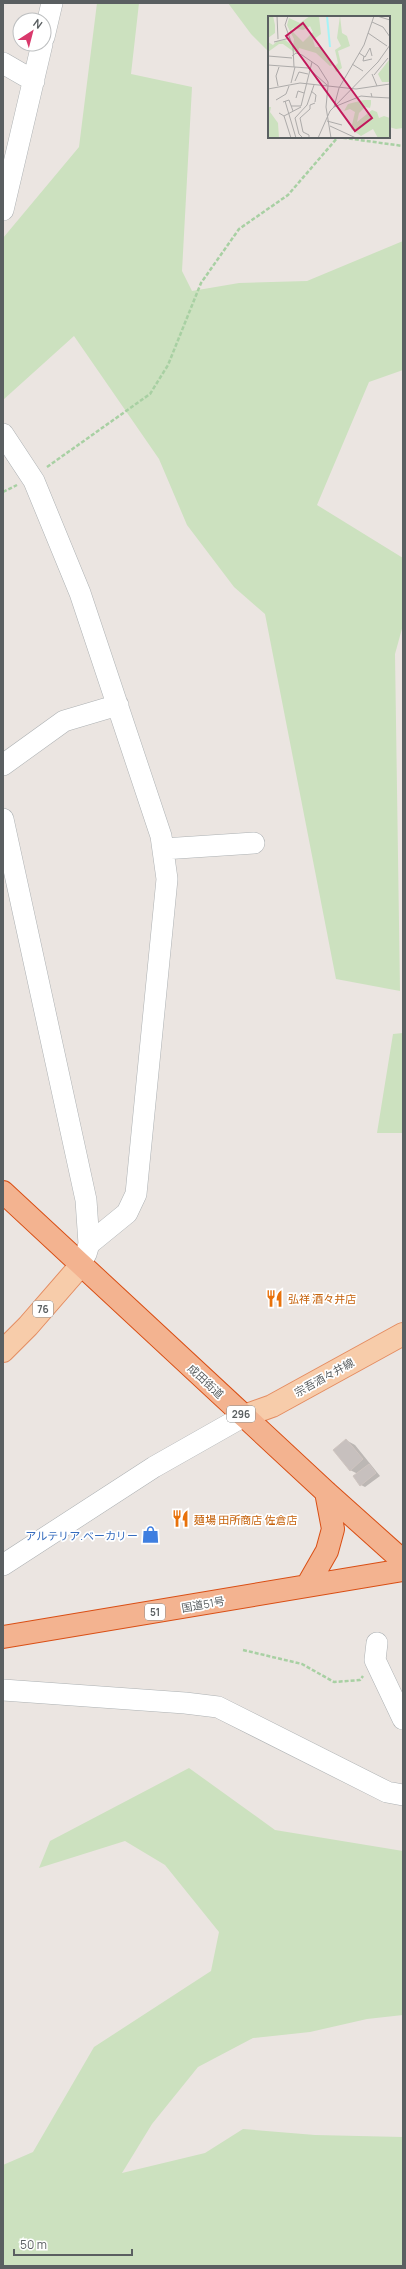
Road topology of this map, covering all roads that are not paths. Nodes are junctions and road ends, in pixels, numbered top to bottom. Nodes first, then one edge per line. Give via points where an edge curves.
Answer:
1 (40, 52) edge
2 (3, 63) edge
3 (34, 81) junction
4 (3, 210) edge
5 (3, 434) edge
6 (118, 705) junction
7 (3, 765) edge
8 (3, 819) edge
9 (254, 843) dead end
10 (163, 849) junction
11 (3, 1192) edge
12 (90, 1244) junction
13 (81, 1265) junction
14 (403, 1334) edge
15 (3, 1351) edge
16 (244, 1416) junction
17 (326, 1492) junction
18 (403, 1561) edge
19 (3, 1565) edge
20 (403, 1570) edge
21 (307, 1586) junction
22 (3, 1637) edge
23 (376, 1651) road end
24 (3, 1690) edge
25 (403, 1719) edge
26 (403, 1795) edge

1 - 3 street
2 - 3 street
3 - 4 street
5 - 6 street via 32,477 80,593
6 - 7 street via 64,721
6 - 10 street
8 - 12 street via 86,1200
9 - 10 street
10 - 12 street via 166,879 136,1194 127,1213
11 - 13 highway, 成田街道 / 296
12 - 13 street
13 - 15 main road, 76
13 - 16 highway, 成田街道 / 296
14 - 16 main road, 宗吾酒々井線 via 272,1406
16 - 17 highway, 成田街道 / 296
16 - 19 street via 154,1467
17 - 18 highway, 成田街道 / 296
17 - 21 highway via 333,1529 327,1551
20 - 21 highway, 国道51号 / 51
21 - 22 highway, 国道51号 / 51
23 - 25 street
24 - 26 street via 218,1707 387,1792

